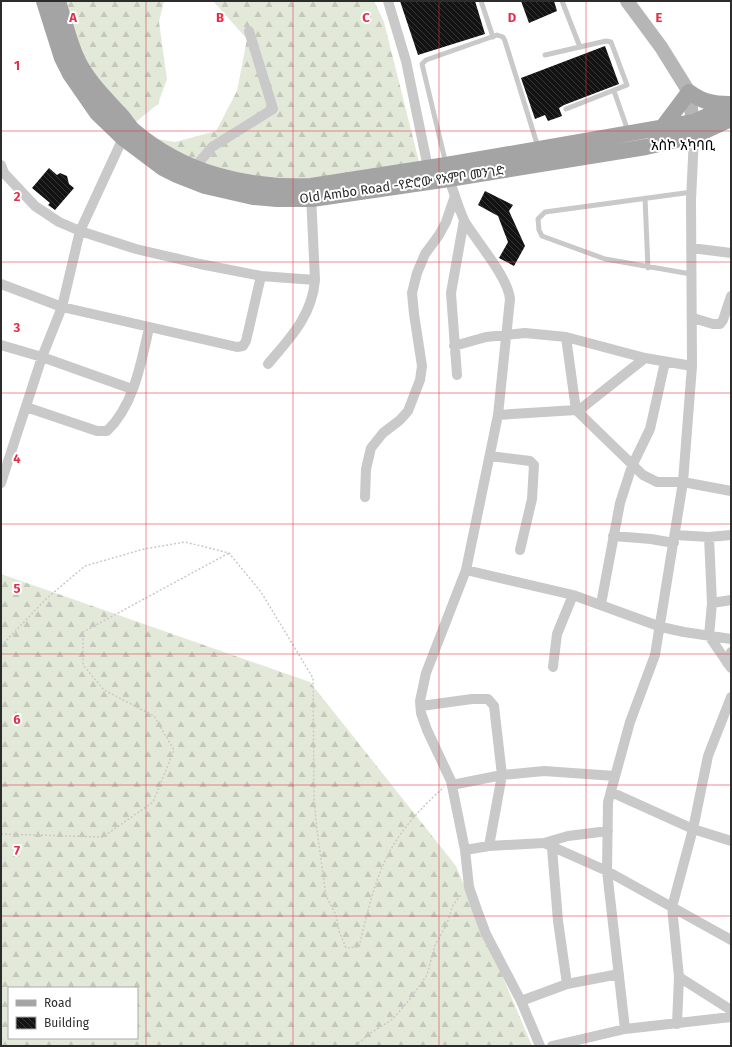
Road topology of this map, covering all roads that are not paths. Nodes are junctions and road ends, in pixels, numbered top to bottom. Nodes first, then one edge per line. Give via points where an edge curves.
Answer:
1 (44, 1) edge
2 (58, 1) edge
3 (388, 1) edge
4 (481, 1) edge
5 (627, 1) edge
6 (564, 2) edge
7 (249, 30) dead end
8 (493, 37) junction
9 (580, 47) junction
10 (545, 55) dead end
11 (614, 91) junction
12 (689, 92) junction
13 (731, 105) edge
14 (566, 109) dead end
15 (731, 120) edge
16 (662, 128) junction
17 (694, 129) junction
18 (128, 134) junction
19 (629, 134) junction
20 (538, 148) junction
21 (194, 167) junction
22 (428, 168) junction
23 (2, 171) edge
24 (448, 172) junction
25 (311, 192) junction
26 (692, 192) junction
27 (455, 196) junction
28 (645, 198) junction
29 (464, 220) junction
30 (80, 232) junction
31 (691, 248) junction
32 (731, 253) edge
33 (648, 268) junction
34 (691, 274) junction
35 (261, 276) junction
36 (315, 280) junction
37 (1, 284) edge
38 (731, 296) edge
39 (62, 307) junction
40 (693, 318) junction
41 (149, 328) junction
42 (508, 334) junction
43 (566, 337) junction
44 (1, 345) edge
45 (454, 346) junction
46 (42, 357) junction
47 (645, 358) junction
48 (665, 362) junction
49 (268, 364) dead end
50 (692, 366) junction
51 (457, 375) dead end
52 (132, 389) junction
53 (26, 407) junction
54 (577, 411) junction
55 (498, 415) junction
56 (490, 456) junction
57 (632, 466) junction
58 (683, 482) junction
59 (1, 483) edge
60 (731, 492) edge
61 (364, 498) dead end
62 (731, 535) edge
63 (613, 536) junction
64 (709, 537) junction
65 (675, 539) junction
66 (520, 550) dead end
67 (466, 570) junction
68 (573, 595) junction
69 (731, 600) edge
70 (601, 604) junction
71 (712, 604) junction
72 (661, 626) junction
73 (709, 636) junction
74 (731, 639) edge
75 (731, 652) edge
76 (729, 666) edge
77 (553, 667) dead end
78 (731, 697) edge
79 (421, 706) junction
80 (502, 775) junction
81 (615, 776) junction
82 (452, 783) junction
83 (611, 792) junction
84 (693, 829) junction
85 (608, 831) junction
86 (731, 841) edge
87 (548, 845) junction
88 (489, 846) junction
89 (465, 850) junction
90 (607, 871) junction
91 (672, 907) junction
92 (730, 937) edge
93 (619, 974) junction
94 (679, 977) junction
95 (567, 984) junction
96 (521, 1001) junction
97 (731, 1010) edge
98 (731, 1017) edge
99 (677, 1024) junction
100 (625, 1029) junction
101 (540, 1046) edge
102 (552, 1046) edge

1 - 18 main road, Old Ambo Road -የድሮው የአምቦ መንገድ via 62,58 70,74 96,113
2 - 18 main road, Old Ambo Road -የድሮው የአምቦ መንገድ via 77,58 89,80
3 - 22 street via 406,61
4 - 8 lane
5 - 12 main road via 661,47
6 - 9 lane
7 - 21 street via 273,109 212,147
8 - 20 lane via 502,37 505,41
8 - 24 lane via 426,60 422,64
9 - 10 lane
9 - 11 lane via 611,42 627,83
11 - 14 lane
11 - 19 lane
12 - 13 main road via 710,103
12 - 16 main road
12 - 17 main road
13 - 17 main road, Old Ambo Road -የድሮው የአምቦ መንገድ
15 - 17 main road, Old Ambo Road -የድሮው የአምቦ መንገድ
16 - 17 main road, Old Ambo Road -የድሮው የአምቦ መንገድ
16 - 19 main road, Old Ambo Road -የድሮው የአምቦ መንገድ
17 - 24 main road, Old Ambo Road -የድሮው የአምቦ መንገድ via 646,147
17 - 26 street
18 - 21 main road, Old Ambo Road -የድሮው የአምቦ መንገድ
18 - 25 main road, Old Ambo Road -የድሮው የአምቦ መንገድ via 163,168 205,186 253,197
18 - 30 street
19 - 20 main road, Old Ambo Road -የድሮው የአምቦ መንገድ
20 - 24 main road, Old Ambo Road -የድሮው የአምቦ መንገድ
21 - 25 main road, Old Ambo Road -የድሮው የአምቦ መንገድ via 245,183 291,187
22 - 24 main road, Old Ambo Road -የድሮው የአምቦ መንገድ
22 - 25 main road, Old Ambo Road -የድሮው የአምቦ መንገድ
23 - 30 street via 36,206 59,222
24 - 25 main road, Old Ambo Road -የድሮው የአምቦ መንገድ
24 - 27 street
25 - 36 street
26 - 28 lane
26 - 31 street
27 - 29 street
27 - 61 street via 446,222 425,254 412,293 422,366 420,380 408,411 383,433 371,448 366,469
28 - 33 lane
28 - 33 lane via 545,212 538,219 542,236 605,259
29 - 42 street via 510,291
29 - 45 street via 451,293
30 - 35 street via 136,249
30 - 39 street
31 - 32 street
31 - 34 street
33 - 34 lane
34 - 40 street
35 - 36 street
35 - 41 street via 243,346 237,347
36 - 49 street via 314,295 309,309 290,338
37 - 39 street
38 - 40 street via 720,324
39 - 41 street
39 - 46 street
40 - 50 street
41 - 52 street via 138,378
42 - 43 street
42 - 45 street
42 - 55 street
43 - 47 street
43 - 54 street
44 - 46 street
45 - 51 street
46 - 52 street
46 - 53 street
47 - 48 street
47 - 54 street
48 - 50 street
48 - 57 street via 650,429
50 - 58 street
52 - 53 street via 117,421 108,430 97,431
53 - 59 street
54 - 55 street
54 - 57 street
55 - 56 street
56 - 66 street via 530,461 534,465 532,499
56 - 67 street
57 - 58 street via 643,476 657,482
57 - 63 street
58 - 60 street
58 - 65 street
62 - 64 street
63 - 65 street
63 - 70 street
64 - 65 street
64 - 71 street
65 - 72 street
67 - 68 street
67 - 79 street via 426,673 422,686
68 - 70 street
68 - 77 street via 557,634
69 - 71 street
70 - 72 street
71 - 73 street
72 - 73 street
72 - 81 street via 655,655 630,722
73 - 74 street
73 - 76 street
75 - 76 street
78 - 84 street via 708,756
79 - 80 street via 472,699 488,700 494,706 496,714
79 - 82 street via 427,730
80 - 81 street via 544,771
80 - 82 street
80 - 88 street
81 - 83 street
82 - 89 street
83 - 84 street
83 - 85 street via 608,802
84 - 86 street
84 - 91 street
85 - 87 street via 568,836
85 - 90 street
87 - 88 street
87 - 90 street
87 - 95 street
88 - 89 street
89 - 96 street via 469,887 486,934
90 - 91 street
90 - 93 street
91 - 92 street
91 - 94 street
93 - 95 street
93 - 100 street
94 - 97 street
94 - 99 street
95 - 96 street
96 - 101 street
98 - 99 street
99 - 100 street
100 - 102 street

